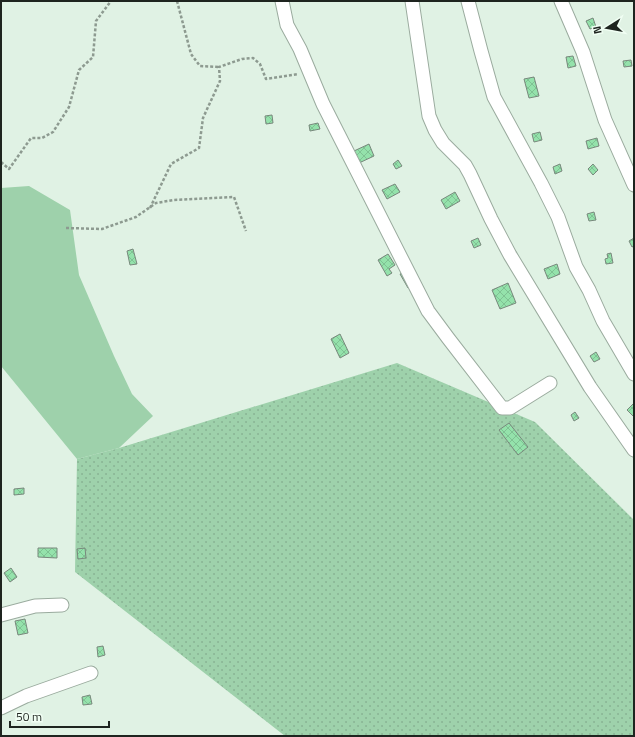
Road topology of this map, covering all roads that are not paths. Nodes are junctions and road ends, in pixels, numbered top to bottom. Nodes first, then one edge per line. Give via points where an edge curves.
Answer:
1 (282, 1) edge
2 (412, 1) edge
3 (468, 1) edge
4 (561, 1) edge
5 (634, 184) edge
6 (634, 374) edge
7 (550, 383) dead end
8 (634, 450) edge
9 (62, 605) dead end
10 (1, 615) edge
11 (91, 673) dead end
12 (1, 708) edge

1 - 7 street via 287,25 311,71 323,104 428,311 502,408 514,406
2 - 8 street via 429,116 435,130 443,143 465,165 510,255 590,388
3 - 6 street via 494,97 558,217 576,267 603,321
4 - 5 street via 583,52 605,120
9 - 10 street via 34,606
11 - 12 street via 26,696

